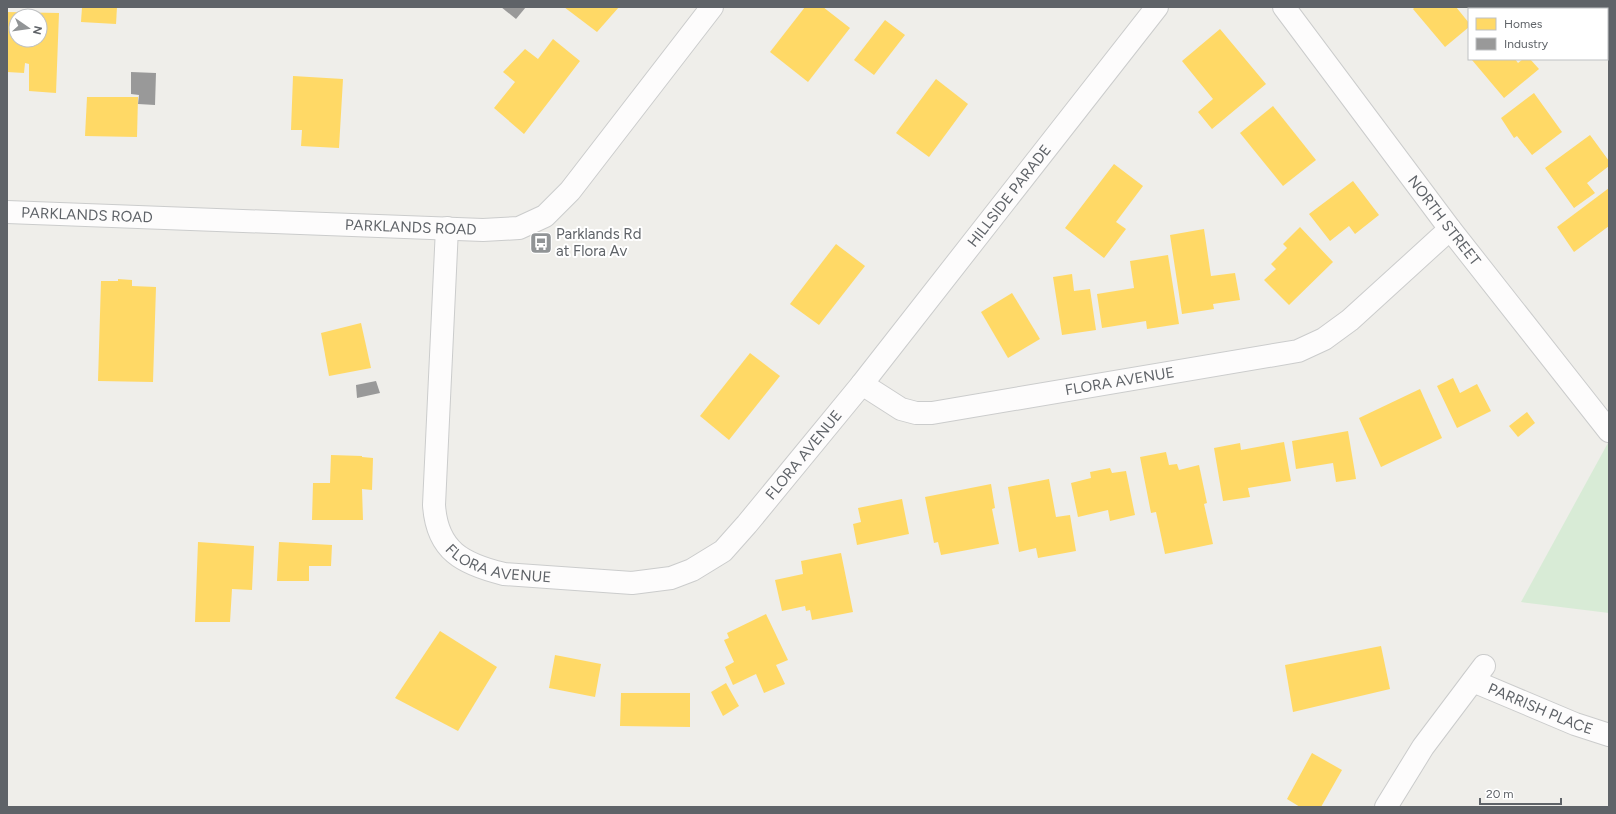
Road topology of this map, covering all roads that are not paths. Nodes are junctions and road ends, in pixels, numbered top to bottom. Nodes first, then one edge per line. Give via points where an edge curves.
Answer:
1 (712, 7) edge
2 (1157, 7) edge
3 (1284, 7) edge
4 (7, 212) edge
5 (447, 228) junction
6 (1450, 229) junction
7 (862, 384) junction
8 (1609, 431) edge
9 (1609, 735) edge
10 (1386, 807) edge

1 - 5 street, PARKLANDS ROAD via 570,191 545,216 519,228
2 - 7 street, HILLSIDE PARADE
3 - 6 street, NORTH STREET
4 - 5 street, PARKLANDS ROAD
5 - 7 street, FLORA AVENUE via 435,521 440,536 450,549 465,561 484,569 504,574 632,583 671,578 692,570 723,551
6 - 7 street, FLORA AVENUE via 1350,320 1324,339 1298,351 932,413 916,413 901,409
6 - 8 street, NORTH STREET
9 - 10 street, PARRISH PLACE via 1575,724 1478,674 1423,747

